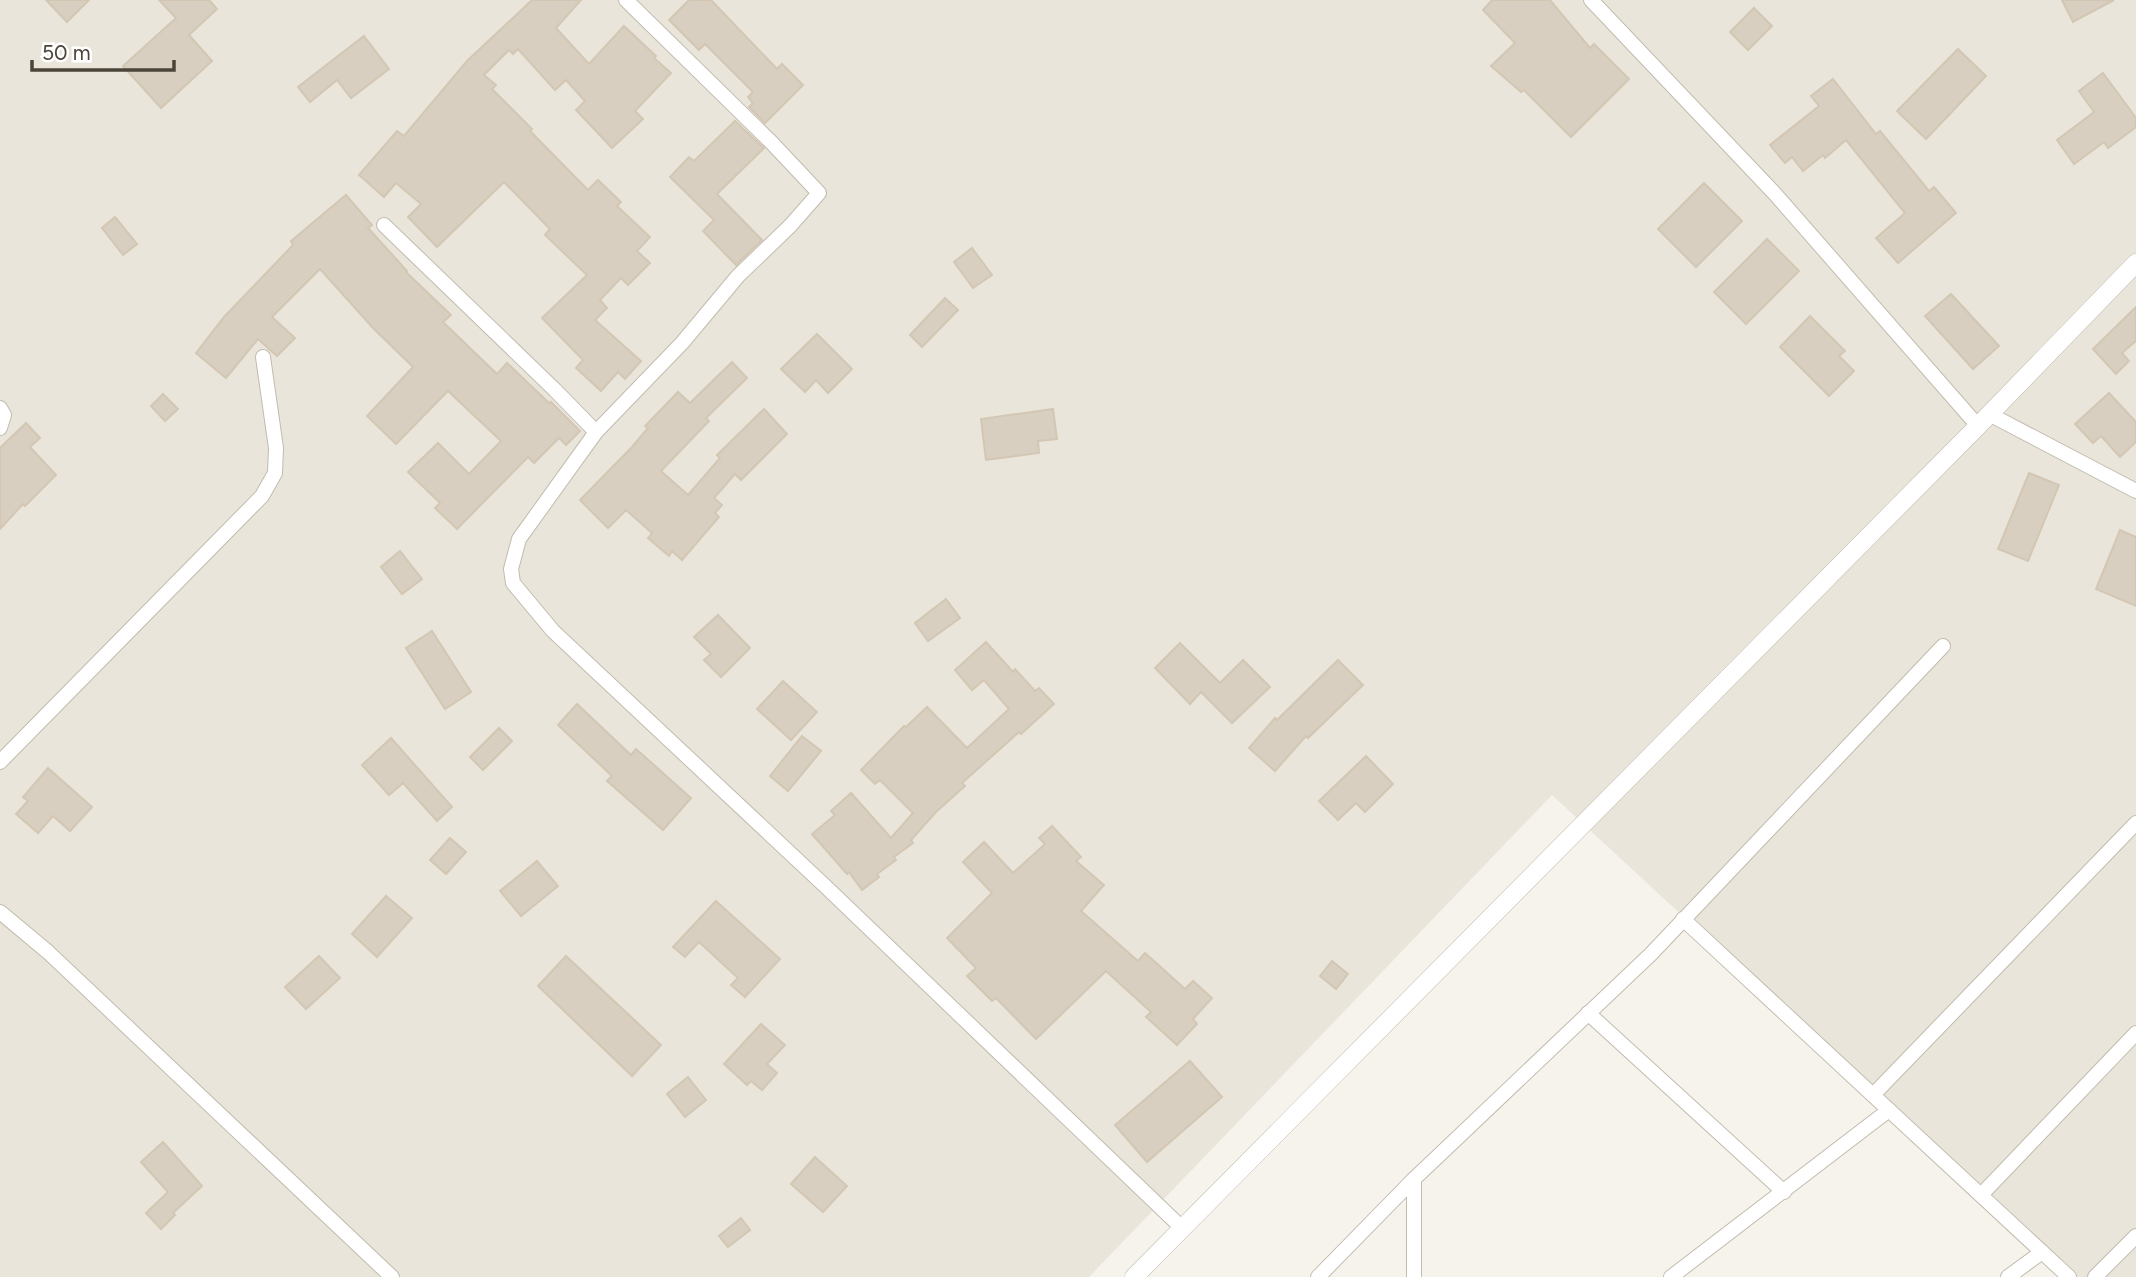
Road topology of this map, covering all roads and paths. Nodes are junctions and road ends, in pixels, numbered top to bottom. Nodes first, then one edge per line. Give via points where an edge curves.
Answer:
1 (626, 0) edge
2 (1591, 0) edge
3 (384, 225) dead end
4 (2136, 263) edge
5 (263, 357) dead end
6 (0, 408) edge
7 (1984, 420) junction
8 (0, 428) edge
9 (596, 432) junction
10 (2136, 491) edge
11 (1943, 646) dead end
12 (0, 762) edge
13 (2136, 822) edge
14 (0, 912) edge
15 (1683, 919) junction
16 (1588, 1013) junction
17 (2136, 1033) edge
18 (1873, 1096) junction
19 (1889, 1110) junction
20 (1414, 1179) junction
21 (1784, 1192) junction
22 (1981, 1195) junction
23 (1181, 1227) junction
24 (2136, 1236) edge
25 (2042, 1252) junction
26 (392, 1277) edge
27 (1134, 1277) edge
28 (1318, 1277) edge
29 (1414, 1277) edge
30 (1671, 1277) edge
31 (2008, 1277) edge
32 (2069, 1277) edge
33 (2095, 1277) edge

1 - 9 street via 819,193
2 - 7 street
3 - 9 street
4 - 7 street
5 - 12 street via 276,448 275,473 262,496
6 - 8 street via 4,415
7 - 10 street
7 - 23 street
9 - 23 street via 519,539 510,569 513,583 553,631
11 - 15 street
13 - 18 street
14 - 26 street
15 - 16 street
15 - 18 street
16 - 20 street
16 - 21 street
17 - 22 street
18 - 19 street
19 - 21 street
19 - 22 street
20 - 28 street
20 - 29 street
21 - 30 street
22 - 25 street
23 - 27 street
24 - 33 street
25 - 31 street
25 - 32 street

